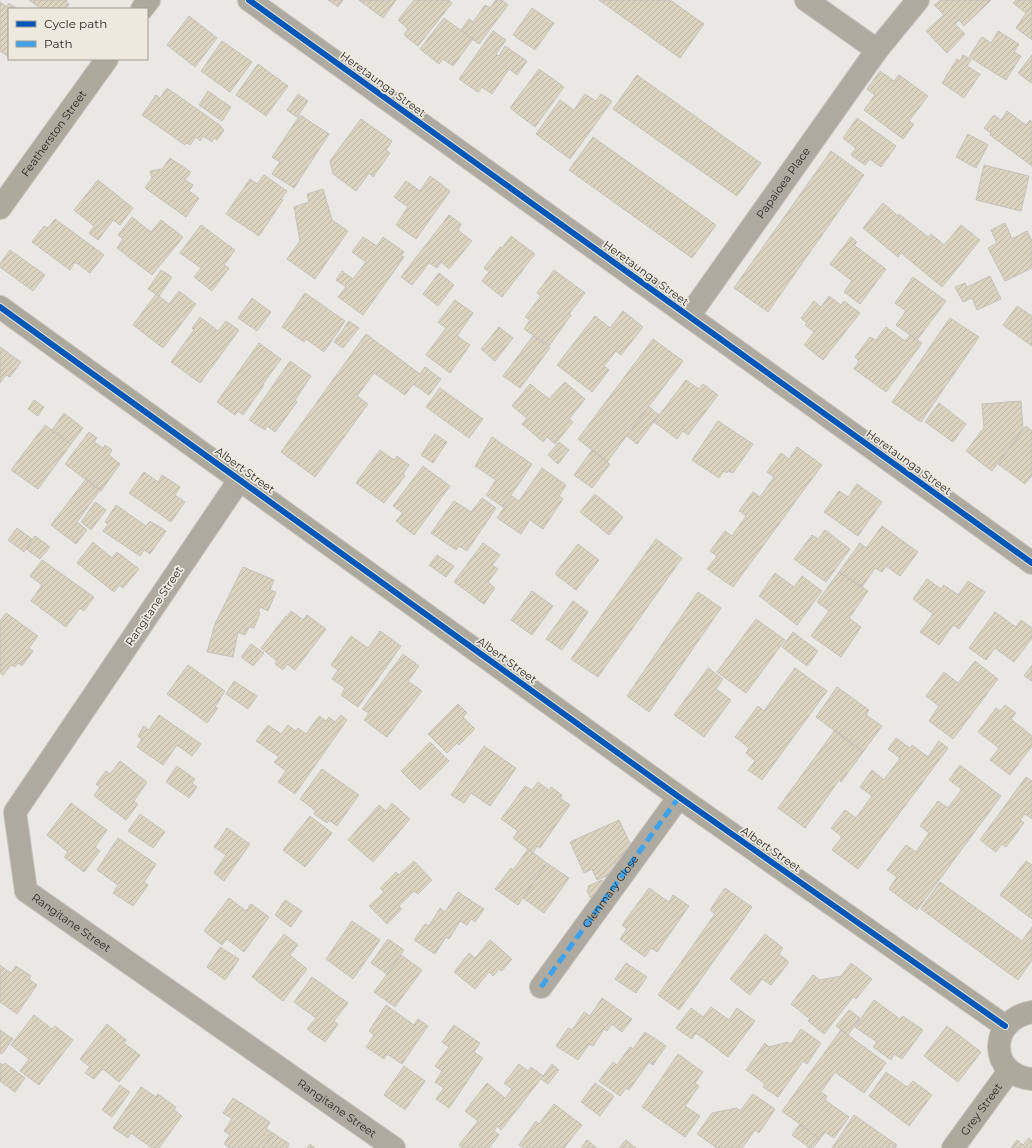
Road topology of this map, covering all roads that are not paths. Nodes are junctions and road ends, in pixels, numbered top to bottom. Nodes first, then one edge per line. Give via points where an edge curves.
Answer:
1 (149, 0) edge
2 (249, 0) edge
3 (806, 0) edge
4 (918, 0) edge
5 (143, 8) edge
6 (877, 50) junction
7 (105, 60) edge
8 (0, 208) edge
9 (0, 307) edge
10 (689, 316) junction
11 (240, 479) junction
12 (1032, 563) edge
13 (679, 796) junction
14 (541, 987) dead end
15 (1032, 1012) edge
16 (1005, 1026) junction
17 (1008, 1069) junction
18 (1032, 1079) edge
19 (394, 1148) edge
20 (953, 1148) edge

1 - 5 street
2 - 10 street, Heretaunga Street
3 - 6 street
4 - 6 street, Papaioea Place
6 - 10 street, Papaioea Place
7 - 8 street, Featherston Street
9 - 11 street, Albert Street
10 - 12 street, Heretaunga Street
11 - 13 street, Albert Street
11 - 19 street, Rangitane Street via 15,812 26,891
13 - 14 street, Glenmary Close
13 - 16 street, Albert Street
15 - 16 street via 1016,1017
16 - 17 street via 999,1049
17 - 18 street via 1016,1075
17 - 20 street, Grey Street

